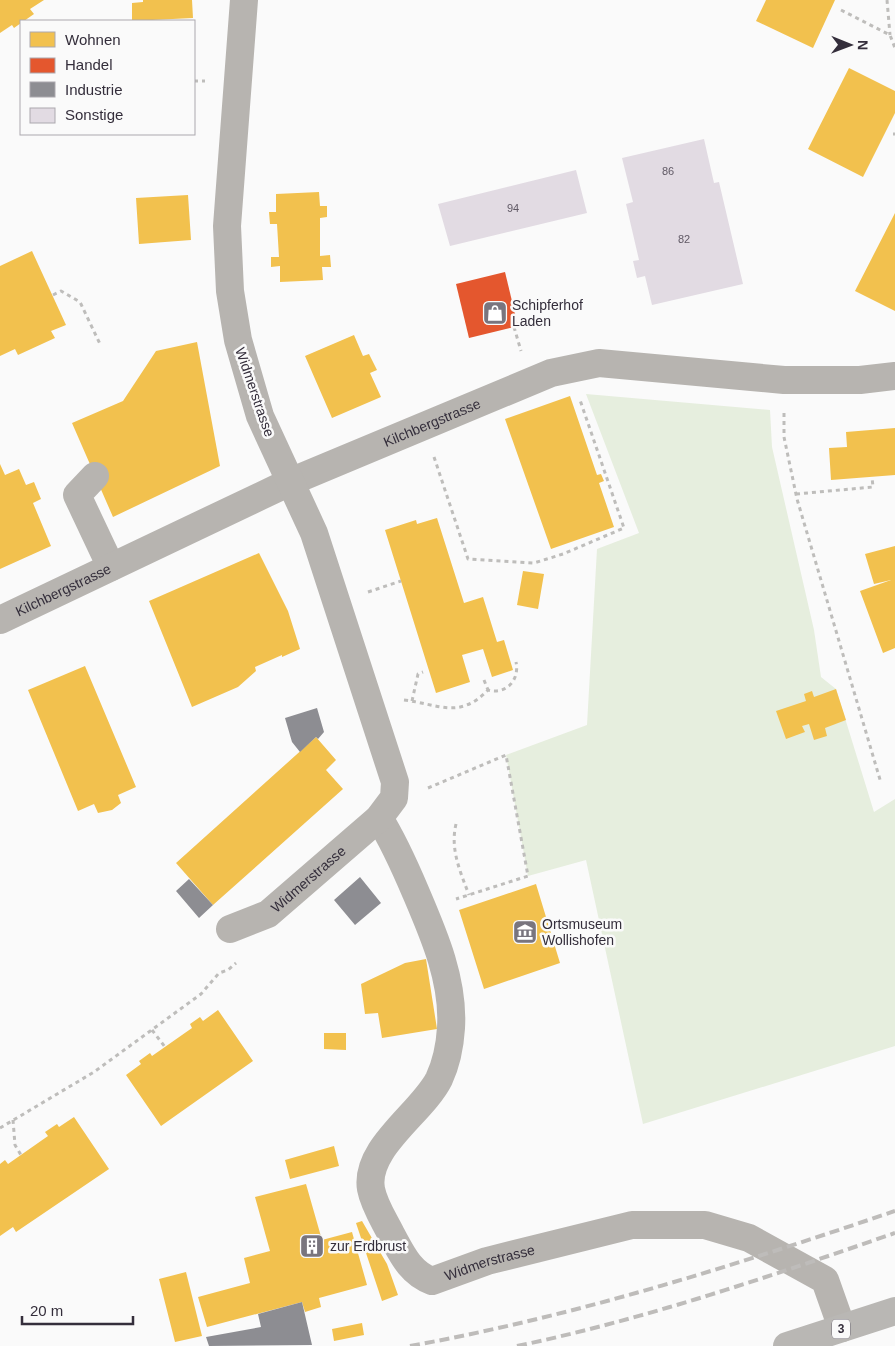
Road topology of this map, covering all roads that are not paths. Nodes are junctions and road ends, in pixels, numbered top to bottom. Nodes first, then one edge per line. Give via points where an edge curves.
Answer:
1 (244, 0) edge
2 (895, 376) edge
3 (95, 476) dead end
4 (290, 482) junction
5 (110, 567) junction
6 (0, 620) edge
7 (379, 818) junction
8 (230, 929) dead end
9 (895, 1311) edge
10 (842, 1328) junction
11 (787, 1346) edge

1 - 4 street, Widmerstrasse via 227,226 230,291 238,340 260,416
2 - 4 street, Kilchbergstrasse via 860,380 784,380 600,362 551,373
3 - 5 street via 77,495
4 - 5 street, Kilchbergstrasse
4 - 7 street, Widmerstrasse via 314,534 395,782 394,798
5 - 6 street, Kilchbergstrasse
7 - 8 street, Widmerstrasse via 268,914
7 - 10 street, Widmerstrasse via 399,853 434,936 449,990 451,1026 439,1080 388,1141 371,1171 371,1189 377,1207 400,1252 416,1273 432,1281 487,1261 632,1226 705,1225 749,1238 826,1280
9 - 10 main road, 3
10 - 11 main road, 3

